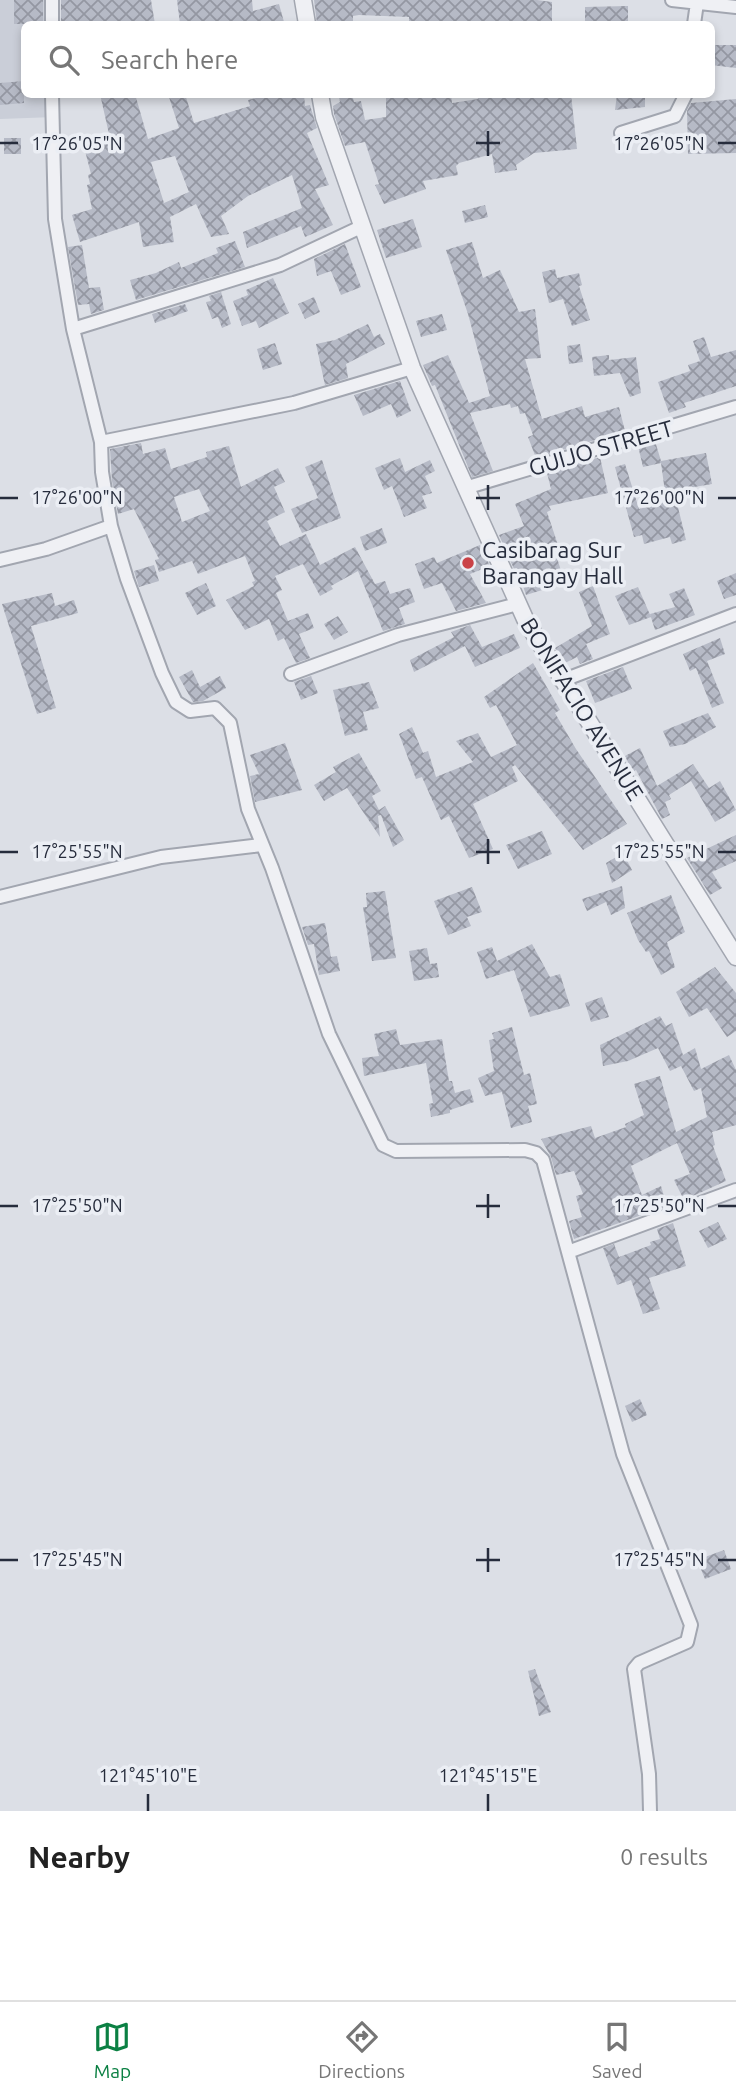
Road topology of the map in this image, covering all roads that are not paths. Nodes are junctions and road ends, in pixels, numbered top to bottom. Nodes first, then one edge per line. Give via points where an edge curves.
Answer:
1 (52, 0) edge
2 (303, 0) edge
3 (672, 0) edge
4 (697, 3) junction
5 (736, 7) edge
6 (52, 21) edge
7 (306, 21) edge
8 (694, 21) edge
9 (52, 98) edge
10 (321, 98) edge
11 (684, 98) edge
12 (621, 133) dead end
13 (363, 226) junction
14 (74, 329) junction
15 (411, 368) junction
16 (736, 407) edge
17 (101, 442) junction
18 (465, 488) junction
19 (111, 526) junction
20 (0, 560) edge
21 (519, 604) junction
22 (736, 614) edge
23 (291, 674) dead end
24 (561, 681) junction
25 (261, 845) junction
26 (0, 897) edge
27 (736, 957) edge
28 (736, 1190) edge
29 (568, 1252) junction
30 (650, 1811) edge

1 - 6 street
2 - 7 street
3 - 4 street
4 - 5 street
4 - 8 street
9 - 14 street via 55,219
10 - 13 street, BONIFACIO AVENUE
11 - 12 street via 675,116
13 - 14 street via 280,265
13 - 15 street, BONIFACIO AVENUE
14 - 17 street
15 - 17 street via 294,403
15 - 18 street, BONIFACIO AVENUE
16 - 18 street, GUIJO STREET
17 - 19 street
18 - 21 street, BONIFACIO AVENUE
19 - 20 street
19 - 25 street via 176,702 190,711 215,708 230,723 248,809
21 - 23 street via 398,635
21 - 24 street, BONIFACIO AVENUE
22 - 24 street
24 - 27 street, BONIFACIO AVENUE
25 - 26 street via 161,857
25 - 29 street via 329,1034 383,1144 396,1151 536,1153 543,1160
28 - 29 street
29 - 30 street via 623,1454 691,1625 687,1642 635,1669

